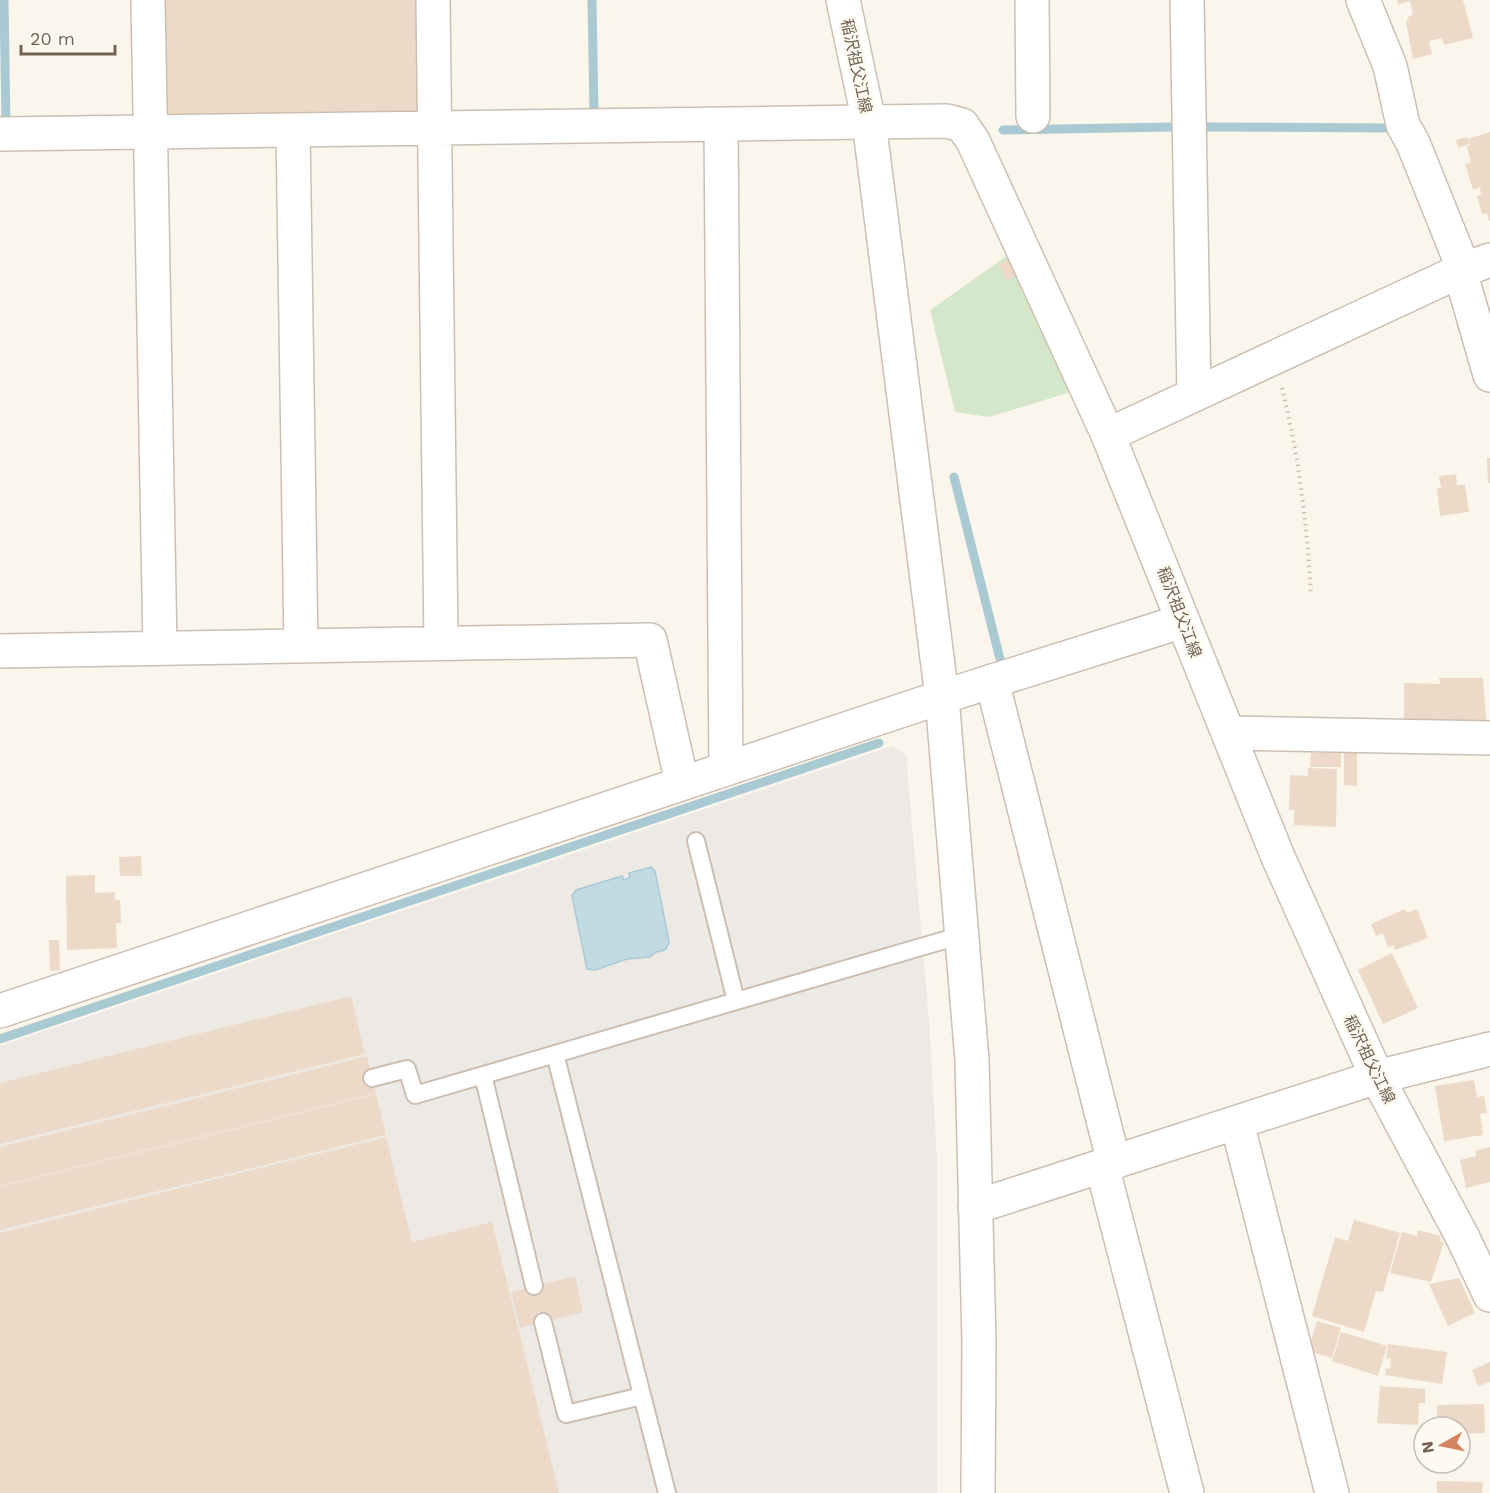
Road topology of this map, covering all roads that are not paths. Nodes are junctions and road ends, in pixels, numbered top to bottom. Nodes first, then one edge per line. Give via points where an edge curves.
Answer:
1 (148, 0) edge
2 (433, 0) edge
3 (843, 0) edge
4 (1032, 0) edge
5 (1187, 0) edge
6 (1363, 0) edge
7 (1033, 116) dead end
8 (869, 122) junction
9 (721, 124) junction
10 (434, 128) junction
11 (293, 130) junction
12 (150, 132) junction
13 (0, 134) edge
14 (1490, 260) edge
15 (1460, 271) junction
16 (1490, 375) edge
17 (1194, 395) junction
18 (1108, 435) junction
19 (1183, 621) junction
20 (441, 643) junction
21 (301, 646) junction
22 (160, 648) junction
23 (0, 651) edge
24 (992, 681) junction
25 (942, 697) junction
26 (1229, 733) junction
27 (1490, 738) edge
28 (726, 769) junction
29 (682, 783) junction
30 (696, 841) dead end
31 (962, 935) junction
32 (735, 1001) junction
33 (0, 1011) edge
34 (1490, 1049) edge
35 (555, 1053) junction
36 (483, 1075) junction
37 (1377, 1077) junction
38 (372, 1078) dead end
39 (1237, 1122) junction
40 (1108, 1164) junction
41 (975, 1207) junction
42 (534, 1286) dead end
43 (1490, 1295) edge
44 (543, 1322) dead end
45 (642, 1396) junction
46 (667, 1493) edge
47 (978, 1493) edge
48 (1187, 1493) edge
49 (1332, 1493) edge

1 - 12 street
2 - 10 street
3 - 8 street, 稲沢祖父江線
4 - 7 street
5 - 17 street
6 - 15 street via 1390,66 1403,125 1460,260
8 - 9 street
8 - 18 street, 稲沢祖父江線 via 947,121 962,125 973,141
8 - 25 street
9 - 10 street
9 - 28 street
10 - 11 street
10 - 20 street
11 - 12 street
11 - 21 street
12 - 13 street
12 - 22 street
14 - 15 street
15 - 16 street
15 - 17 street
17 - 18 street
18 - 19 street, 稲沢祖父江線
19 - 24 street
19 - 26 street, 稲沢祖父江線
20 - 21 street
20 - 29 street via 650,640
21 - 22 street
22 - 23 street
24 - 25 street
24 - 40 street
25 - 28 street
25 - 31 street
26 - 27 street
26 - 37 street, 稲沢祖父江線 via 1278,857
28 - 29 street
29 - 33 street
30 - 32 lane
31 - 32 lane
31 - 41 street via 972,1060
32 - 35 lane
34 - 37 street
35 - 36 lane
35 - 45 lane
36 - 38 lane via 415,1095 407,1069
36 - 42 lane
37 - 39 street
37 - 43 street, 稲沢祖父江線
39 - 40 street
39 - 49 street
40 - 41 street
40 - 48 street
41 - 47 street
44 - 45 lane via 566,1414
45 - 46 lane

